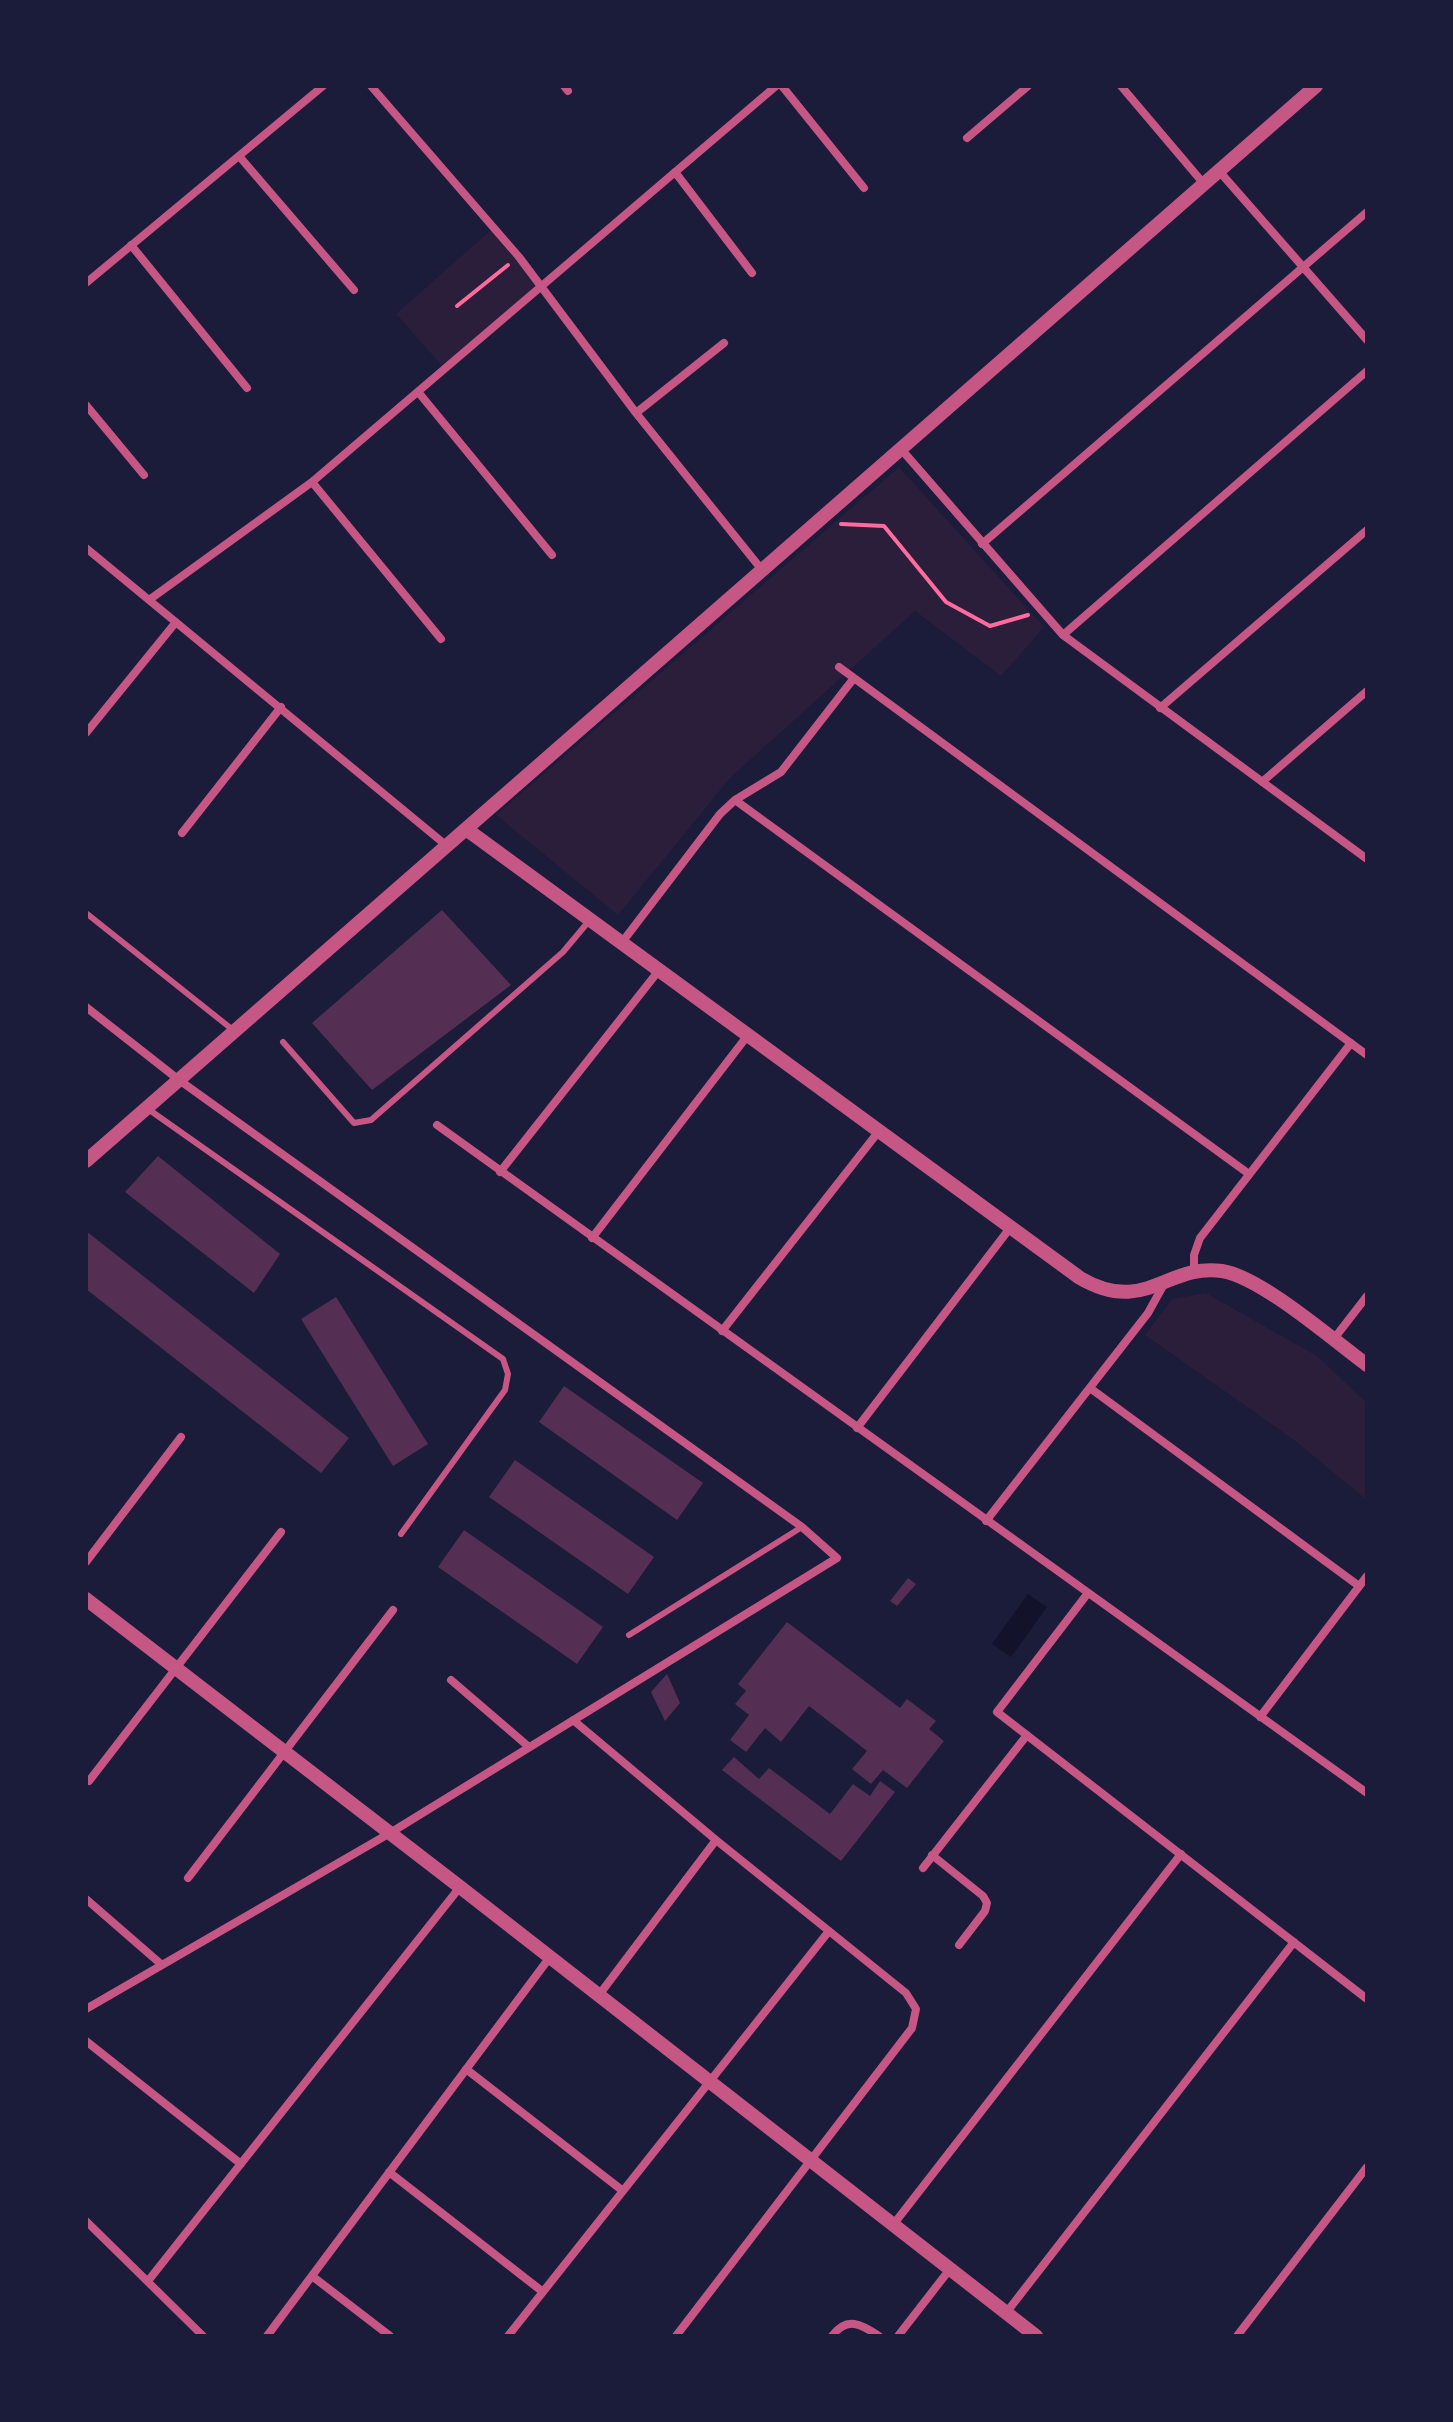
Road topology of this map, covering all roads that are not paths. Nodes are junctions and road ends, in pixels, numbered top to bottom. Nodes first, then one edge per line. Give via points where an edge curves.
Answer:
1 (323, 86) edge
2 (371, 86) edge
3 (779, 86) edge
4 (1028, 86) edge
5 (1121, 86) edge
6 (1316, 86) edge
7 (967, 138) dead end
8 (239, 156) junction
9 (1219, 171) junction
10 (675, 172) junction
11 (1204, 184) junction
12 (864, 188) dead end
13 (1367, 212) edge
14 (131, 245) junction
15 (1303, 267) junction
16 (752, 273) dead end
17 (86, 283) edge
18 (541, 286) junction
19 (354, 290) dead end
20 (1367, 340) edge
21 (724, 343) dead end
22 (1367, 371) edge
23 (247, 388) dead end
24 (419, 393) junction
25 (86, 405) edge
26 (636, 413) junction
27 (901, 449) junction
28 (144, 475) dead end
29 (312, 482) junction
30 (1367, 530) edge
31 (982, 544) junction
32 (86, 548) edge
33 (552, 555) dead end
34 (762, 570) junction
35 (149, 600) junction
36 (176, 622) junction
37 (1063, 635) junction
38 (441, 639) dead end
39 (839, 667) dead end
40 (854, 678) junction
41 (1367, 691) edge
42 (281, 707) junction
43 (1160, 708) junction
44 (86, 733) edge
45 (1262, 782) junction
46 (735, 800) junction
47 (466, 829) junction
48 (182, 833) dead end
49 (447, 846) junction
50 (1367, 859) edge
51 (86, 913) edge
52 (591, 918) junction
53 (623, 941) junction
54 (660, 969) junction
55 (86, 1007) edge
56 (235, 1031) junction
57 (748, 1035) junction
58 (283, 1042) dead end
59 (1351, 1043) junction
60 (1367, 1055) edge
61 (179, 1080) junction
62 (147, 1108) junction
63 (437, 1125) dead end
64 (879, 1131) junction
65 (86, 1161) edge
66 (500, 1172) junction
67 (1249, 1174) junction
68 (1010, 1228) junction
69 (592, 1238) junction
70 (1194, 1272) junction
71 (1164, 1284) junction
72 (1367, 1296) edge
73 (722, 1331) junction
74 (1333, 1340) junction
75 (1367, 1365) edge
76 (1090, 1388) junction
77 (857, 1428) junction
78 (181, 1437) dead end
79 (986, 1521) junction
80 (802, 1527) junction
81 (281, 1532) dead end
82 (401, 1534) dead end
83 (86, 1562) edge
84 (1367, 1576) edge
85 (1359, 1586) junction
86 (1088, 1593) junction
87 (86, 1599) edge
88 (393, 1610) dead end
89 (629, 1635) dead end
90 (176, 1668) junction
91 (451, 1680) dead end
92 (1260, 1717) junction
93 (573, 1720) junction
94 (1027, 1735) junction
95 (529, 1747) junction
96 (284, 1752) junction
97 (89, 1781) dead end
98 (1367, 1793) edge
99 (390, 1833) junction
100 (716, 1840) junction
101 (1181, 1854) junction
102 (932, 1855) junction
103 (923, 1868) dead end
104 (188, 1878) dead end
105 (460, 1887) junction
106 (86, 1899) edge
107 (829, 1931) junction
108 (1294, 1942) junction
109 (959, 1945) dead end
110 (550, 1957) junction
111 (162, 1965) junction
112 (599, 1995) junction
113 (1367, 1999) edge
114 (86, 2009) edge
115 (86, 2041) edge
116 (466, 2069) junction
117 (709, 2082) junction
118 (812, 2161) junction
119 (241, 2164) junction
120 (1367, 2167) edge
121 (389, 2172) junction
122 (623, 2191) junction
123 (86, 2221) edge
124 (893, 2225) junction
125 (950, 2269) junction
126 (312, 2276) junction
127 (148, 2281) junction
128 (543, 2292) junction
129 (1006, 2313) junction
130 (203, 2336) edge
131 (267, 2336) edge
132 (390, 2336) edge
133 (508, 2336) edge
134 (676, 2336) edge
135 (832, 2336) edge
136 (879, 2336) edge
137 (898, 2336) edge
138 (1036, 2336) edge
139 (1237, 2336) edge

1 - 8 street
2 - 18 street
3 - 10 street
3 - 12 street
4 - 7 street
5 - 11 street
6 - 9 street
8 - 14 street
8 - 19 street
9 - 11 street
9 - 15 street
10 - 16 street
10 - 18 street
11 - 27 street
13 - 15 street
14 - 17 street
14 - 23 street
15 - 20 street
15 - 31 street
18 - 24 street
18 - 26 street
21 - 26 street
22 - 37 street
24 - 29 street
24 - 33 street
25 - 28 street
26 - 34 street
27 - 31 street
27 - 34 street
29 - 35 street
29 - 38 street
30 - 43 street
31 - 37 street
32 - 35 street
34 - 47 street
35 - 36 street
36 - 42 street
36 - 44 street
37 - 43 street
39 - 40 street
40 - 46 street via 781,772
40 - 59 street
41 - 45 street
42 - 48 street
42 - 49 street
43 - 45 street
45 - 50 street
46 - 53 street
46 - 67 street
47 - 49 street
47 - 52 street
49 - 56 street
51 - 56 lane
52 - 53 street
52 - 58 lane via 563,952 371,1120 354,1123
53 - 54 street
54 - 57 street
54 - 66 street
55 - 61 street
56 - 61 street
57 - 64 street
57 - 69 street
59 - 60 street
59 - 67 street
61 - 62 street
61 - 80 street
62 - 65 street
62 - 82 lane via 503,1359 508,1374 505,1390
63 - 66 street
64 - 68 street
64 - 73 street
66 - 69 street
67 - 70 street via 1200,1238
68 - 71 street via 1101,1289 1129,1292
68 - 77 street
69 - 73 street
70 - 71 street
70 - 74 street via 1246,1278
71 - 76 street
72 - 74 street
73 - 77 street
74 - 75 street
76 - 79 street
76 - 85 street
77 - 79 street
78 - 83 street
79 - 86 street
80 - 89 lane
80 - 93 street via 837,1558
81 - 90 street
84 - 85 street
85 - 92 street
86 - 92 street
86 - 94 street via 997,1712
87 - 90 street
88 - 96 street
90 - 96 street
90 - 97 street
91 - 95 street
92 - 98 street
93 - 95 street
93 - 100 street
94 - 101 street
94 - 102 street
95 - 99 street
96 - 99 street
96 - 104 street
99 - 105 street
99 - 111 street
100 - 107 street
100 - 112 street
101 - 108 street
101 - 124 street
102 - 103 street
102 - 109 street via 987,1903
105 - 110 street
105 - 119 street
106 - 111 street
107 - 117 street
107 - 118 street via 906,1993 916,2009 912,2028
108 - 113 street
108 - 129 street
110 - 112 street
110 - 116 street
111 - 114 street
112 - 117 street
115 - 119 street
116 - 121 street
116 - 122 street
117 - 118 street
117 - 122 street
118 - 124 street
118 - 134 street
119 - 127 street
120 - 139 street
121 - 126 street
121 - 128 street
122 - 128 street
123 - 127 street
124 - 125 street
125 - 129 street
125 - 137 street
126 - 131 street
126 - 132 street
127 - 130 street
128 - 133 street
129 - 138 street
135 - 136 street via 844,2325 857,2323

